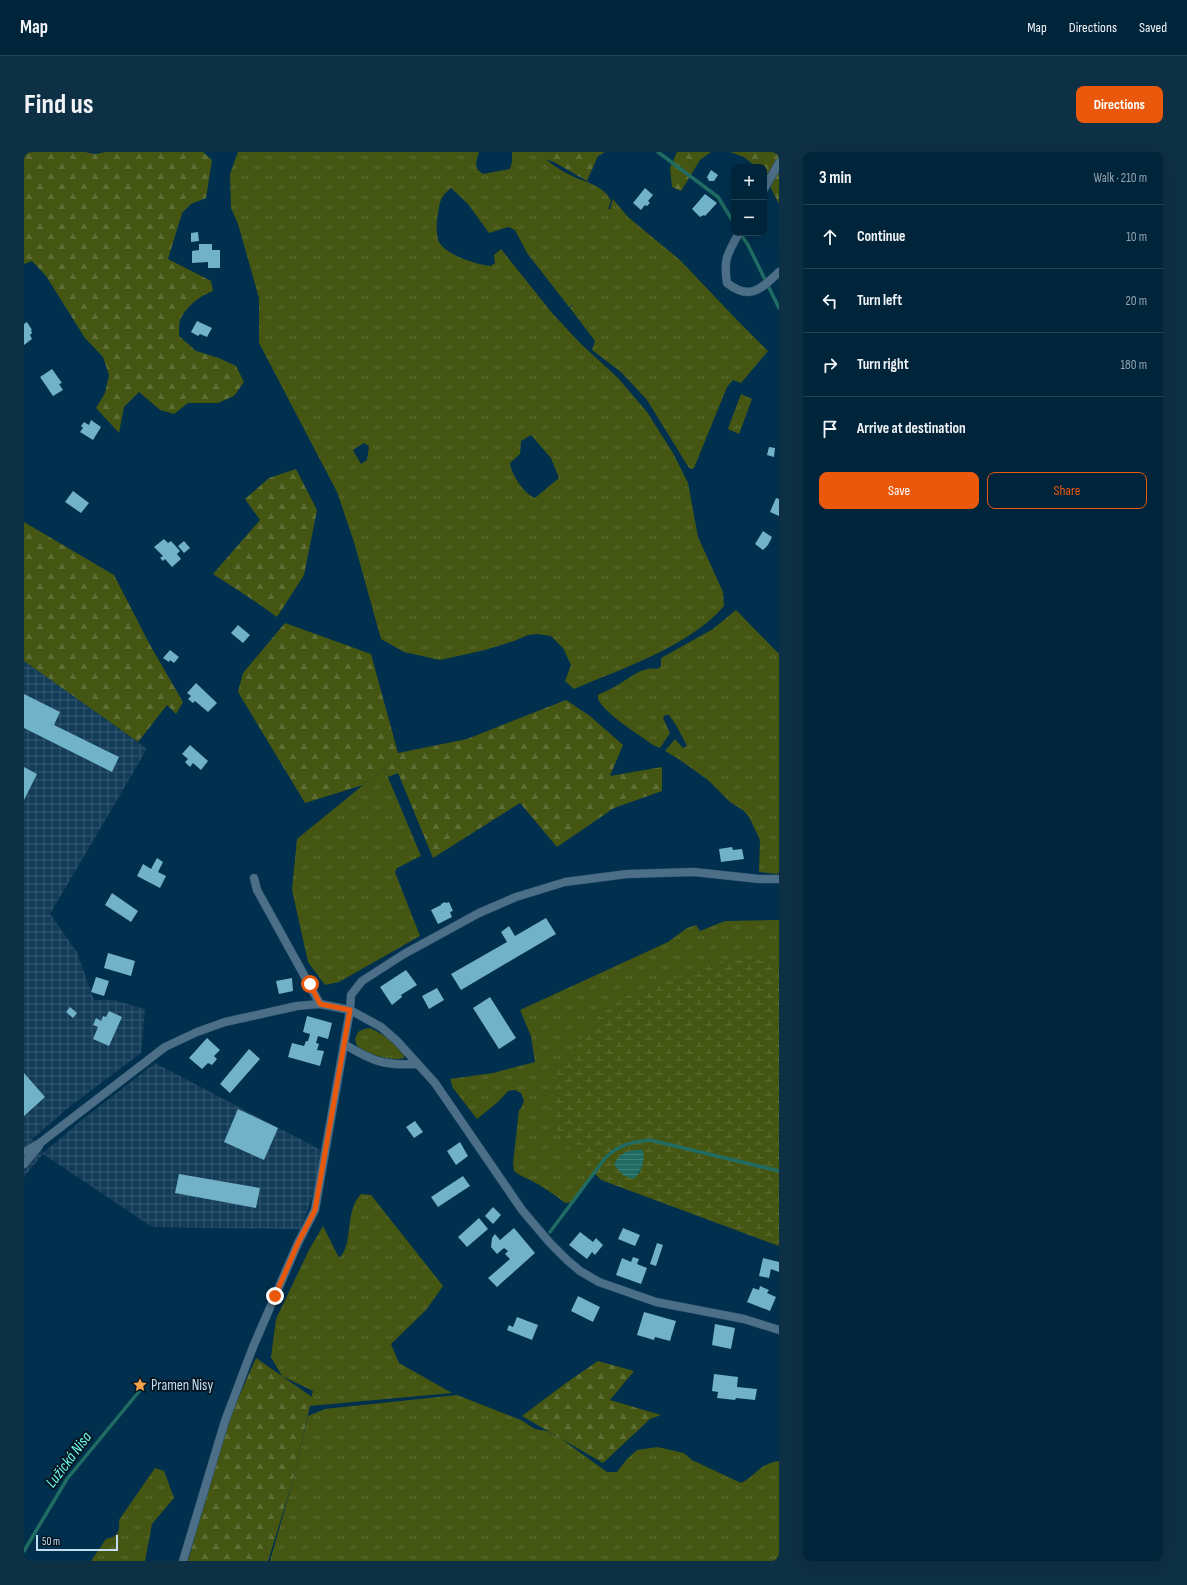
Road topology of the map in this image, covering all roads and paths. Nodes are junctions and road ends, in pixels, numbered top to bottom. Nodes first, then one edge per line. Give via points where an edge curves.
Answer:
1 (779, 163) edge
2 (767, 185) edge
3 (737, 236) edge
4 (779, 272) edge
5 (254, 878) dead end
6 (779, 879) edge
7 (320, 1004) junction
8 (350, 1010) junction
9 (344, 1044) junction
10 (417, 1064) junction
11 (40, 1143) junction
12 (24, 1152) edge
13 (24, 1164) edge
14 (779, 1330) edge
15 (183, 1561) edge

1 - 2 street
3 - 4 street via 727,253 727,283 737,290 751,292 763,287
5 - 7 street via 257,890
6 - 8 street via 694,872 627,874 565,882 516,897 479,913 404,954 362,981 351,995
7 - 8 street
7 - 11 street via 297,1006 225,1022 165,1047
8 - 9 street
8 - 10 street via 381,1027
9 - 10 street via 378,1062
9 - 15 street via 315,1210 247,1361 225,1421
10 - 14 street via 434,1083 522,1210 550,1243 580,1270 599,1282 656,1302 744,1319
11 - 12 street
11 - 13 street

